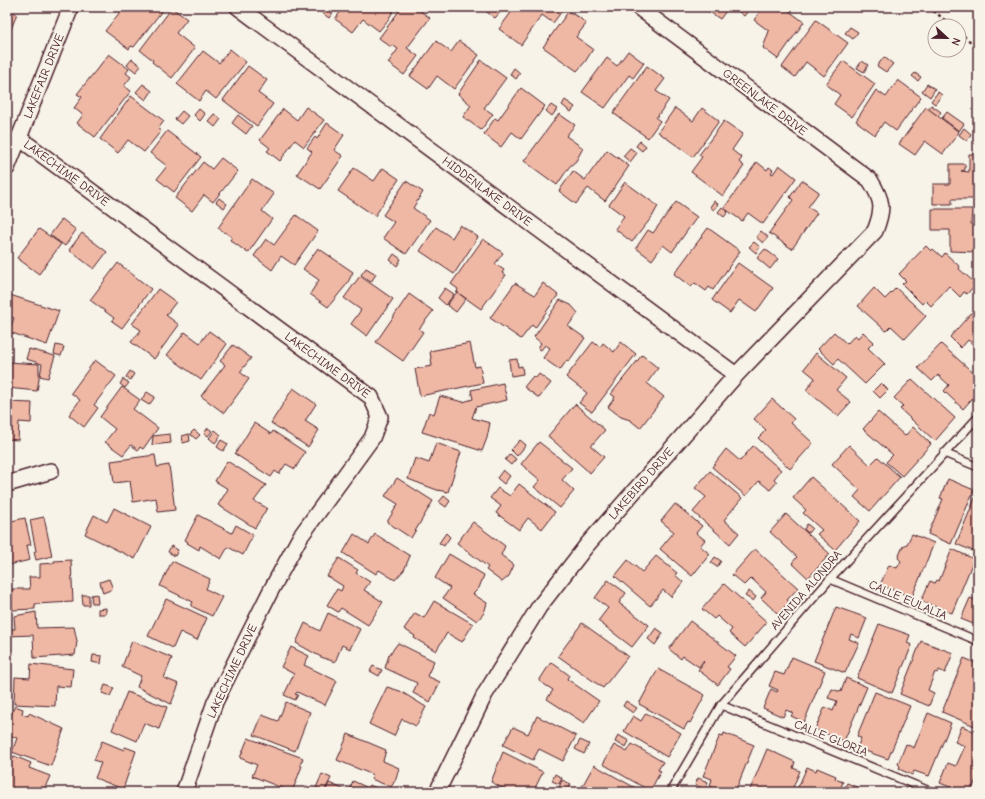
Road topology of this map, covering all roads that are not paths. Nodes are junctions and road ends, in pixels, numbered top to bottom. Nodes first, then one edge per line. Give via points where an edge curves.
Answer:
1 (71, 7) edge
2 (238, 7) edge
3 (638, 7) edge
4 (19, 138) junction
5 (7, 168) edge
6 (882, 205) joint
7 (736, 375) junction
8 (978, 416) edge
9 (944, 454) junction
10 (978, 467) edge
11 (51, 471) dead end
12 (7, 484) edge
13 (830, 579) junction
14 (978, 641) edge
15 (721, 705) junction
16 (184, 792) edge
17 (437, 792) edge
18 (670, 792) edge
19 (932, 792) edge

1 - 4 street, LAKEFAIR DRIVE
2 - 7 street, HIDDENLAKE DRIVE
3 - 6 street, GREENLAKE DRIVE via 870,180 880,195
4 - 5 street, LAKEFAIR DRIVE
4 - 16 street, LAKECHIME DRIVE via 371,397 380,417 372,438 300,537 270,592 215,702
6 - 7 street, LAKEBIRD DRIVE via 882,214 875,231
7 - 17 street, LAKEBIRD DRIVE via 587,545 539,607 485,694
8 - 9 lane, AVENIDA ALONDRA
9 - 10 lane
9 - 13 lane, AVENIDA ALONDRA
11 - 12 street
13 - 14 lane, CALLE EULALIA
13 - 15 lane, AVENIDA ALONDRA
15 - 18 lane, AVENIDA ALONDRA
15 - 19 lane, CALLE GLORIA

